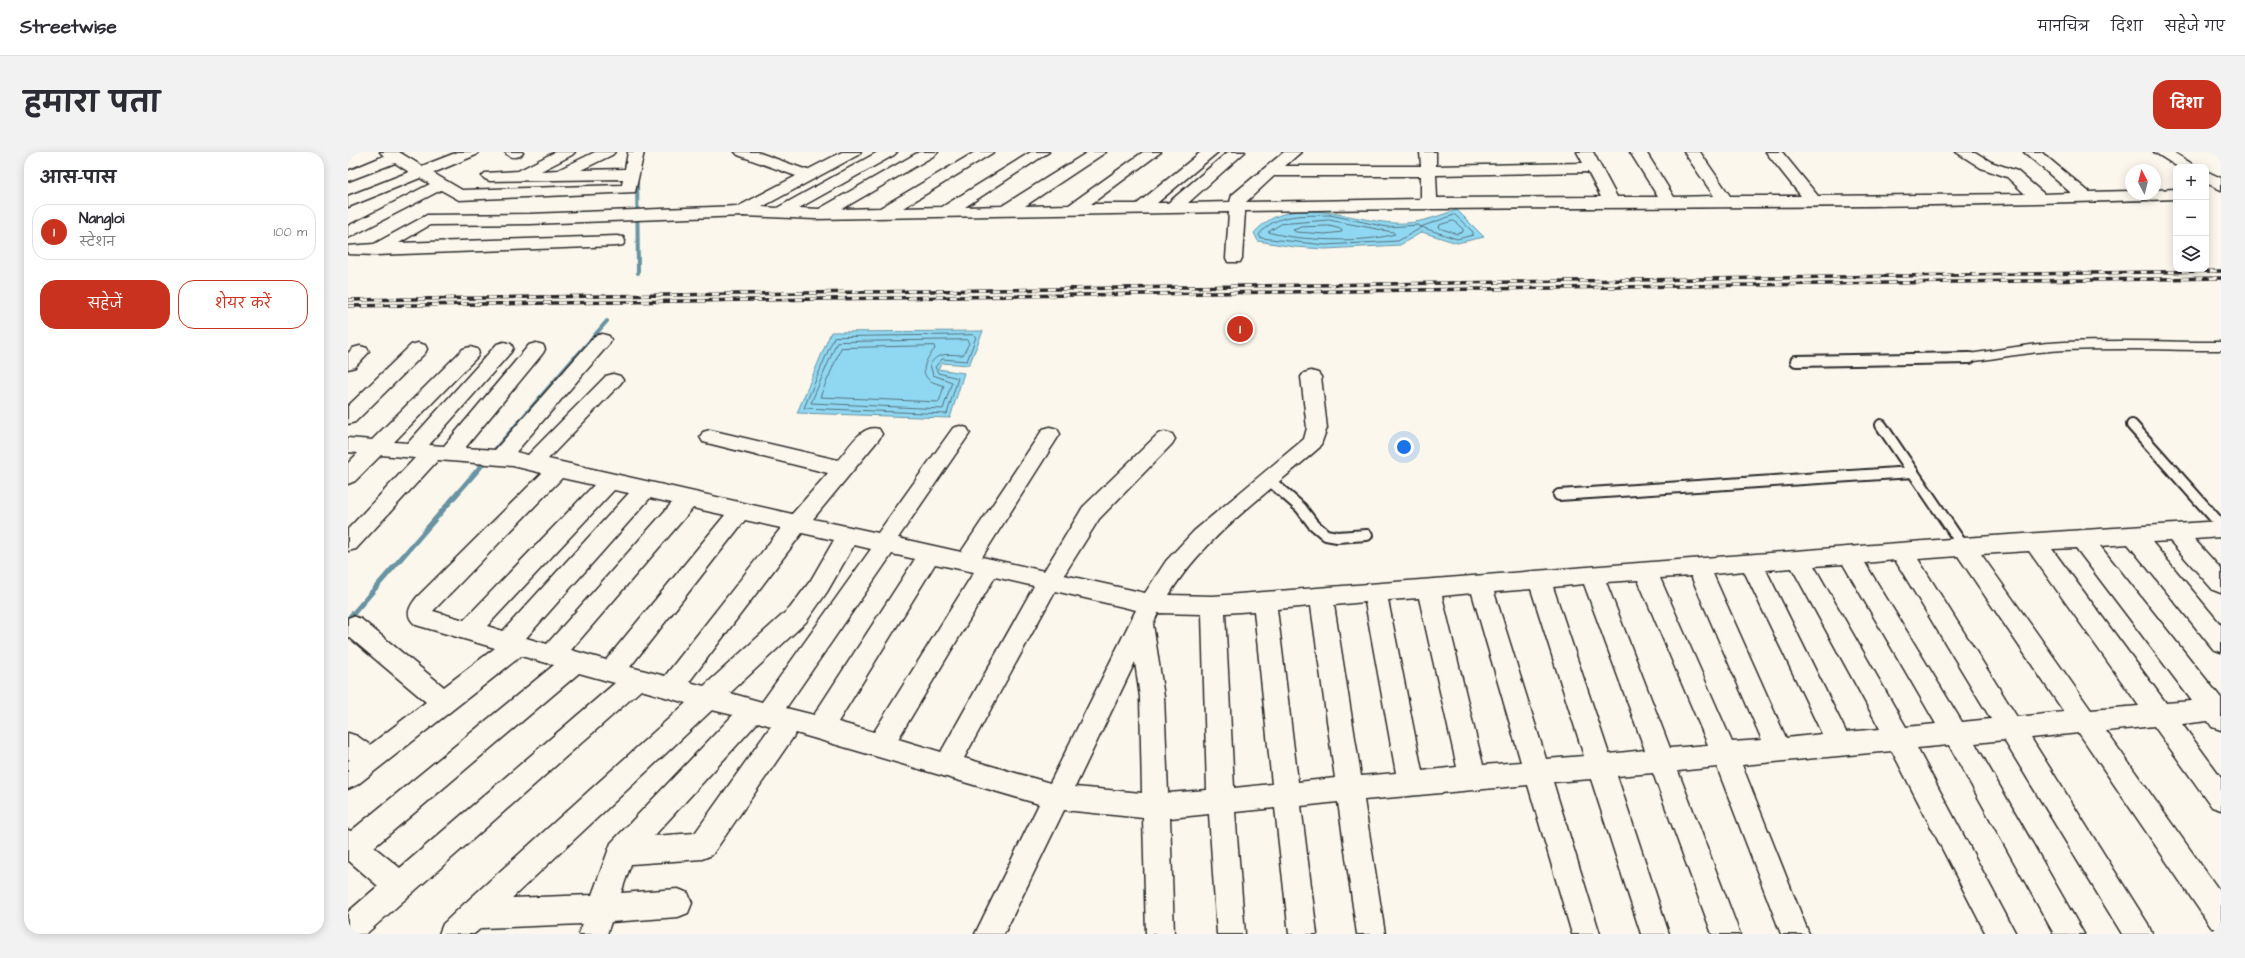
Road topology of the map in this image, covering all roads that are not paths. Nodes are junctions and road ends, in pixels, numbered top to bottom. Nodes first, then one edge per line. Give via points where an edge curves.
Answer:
1 (471, 152) edge
2 (567, 152) edge
3 (607, 152) edge
4 (636, 152) edge
5 (889, 152) edge
6 (930, 152) edge
7 (986, 152) edge
8 (1041, 152) edge
9 (1098, 152) edge
10 (1153, 152) edge
11 (1210, 152) edge
12 (1237, 152) edge
13 (1293, 152) edge
14 (1428, 152) edge
15 (1585, 152) edge
16 (1638, 152) edge
17 (1692, 152) edge
18 (1774, 152) edge
19 (1964, 152) edge
20 (2032, 152) edge
21 (2162, 152) edge
22 (750, 153) edge
23 (846, 153) edge
24 (392, 155) edge
25 (2184, 164) edge
26 (1593, 167) junction
27 (1270, 171) junction
28 (1428, 171) junction
29 (422, 172) junction
30 (632, 174) junction
31 (560, 175) junction
32 (348, 176) edge
33 (490, 176) dead end
34 (518, 176) junction
35 (809, 176) junction
36 (2209, 178) edge
37 (441, 184) junction
38 (2221, 185) edge
39 (629, 189) junction
40 (2221, 192) edge
41 (548, 193) junction
42 (2209, 193) edge
43 (2173, 194) edge
44 (459, 195) junction
45 (2085, 197) junction
46 (2040, 199) junction
47 (1813, 200) junction
48 (1668, 201) junction
49 (1725, 201) junction
50 (348, 202) edge
51 (1612, 202) junction
52 (1429, 203) junction
53 (1238, 206) junction
54 (1173, 207) junction
55 (1141, 208) junction
56 (1074, 209) junction
57 (1006, 210) junction
58 (743, 211) junction
59 (946, 211) junction
60 (781, 212) junction
61 (884, 212) junction
62 (824, 213) junction
63 (633, 215) junction
64 (530, 219) junction
65 (427, 220) junction
66 (348, 233) edge
67 (617, 241) dead end
68 (510, 244) junction
69 (351, 250) dead end
70 (376, 250) junction
71 (1234, 258) dead end
72 (602, 340) dead end
73 (2221, 346) edge
74 (504, 348) dead end
75 (418, 349) dead end
76 (536, 349) dead end
77 (470, 353) dead end
78 (1796, 361) dead end
79 (1311, 377) dead end
80 (613, 380) dead end
81 (348, 417) edge
82 (1881, 425) dead end
83 (2132, 425) dead end
84 (960, 433) dead end
85 (872, 434) dead end
86 (1050, 434) dead end
87 (710, 437) dead end
88 (1165, 440) dead end
89 (348, 445) edge
90 (376, 447) junction
91 (432, 452) junction
92 (501, 457) junction
93 (532, 463) junction
94 (558, 469) junction
95 (843, 469) junction
96 (1913, 472) junction
97 (348, 476) edge
98 (1268, 479) junction
99 (610, 481) junction
100 (645, 489) junction
101 (1559, 495) dead end
102 (689, 498) junction
103 (741, 510) junction
104 (797, 523) junction
105 (2221, 525) edge
106 (2221, 528) edge
107 (2175, 532) junction
108 (2132, 534) junction
109 (848, 535) junction
110 (1367, 535) dead end
111 (2080, 538) junction
112 (2034, 541) junction
113 (348, 543) edge
114 (885, 543) junction
115 (1963, 546) junction
116 (1901, 551) junction
117 (930, 553) junction
118 (1848, 555) junction
119 (1798, 559) junction
120 (1751, 562) junction
121 (978, 564) junction
122 (1698, 566) junction
123 (1646, 570) junction
124 (1592, 574) junction
125 (1539, 578) junction
126 (1049, 581) junction
127 (1480, 583) junction
128 (2221, 584) edge
129 (1428, 587) junction
130 (1375, 592) junction
131 (1320, 596) junction
132 (1264, 601) junction
133 (1213, 605) junction
134 (1146, 615) junction
135 (353, 626) dead end
136 (469, 630) junction
137 (2221, 642) edge
138 (512, 643) junction
139 (563, 658) junction
140 (611, 672) junction
141 (637, 679) junction
142 (670, 688) junction
143 (710, 698) junction
144 (444, 702) junction
145 (2218, 713) edge
146 (771, 715) junction
147 (2160, 715) junction
148 (2084, 721) junction
149 (820, 728) junction
150 (2010, 729) junction
151 (1956, 734) junction
152 (1899, 739) junction
153 (348, 744) edge
154 (1839, 744) junction
155 (880, 746) junction
156 (1779, 750) junction
157 (1725, 755) junction
158 (370, 760) junction
159 (1663, 761) junction
160 (947, 765) junction
161 (1600, 766) junction
162 (1538, 772) junction
163 (348, 777) edge
164 (1473, 778) junction
165 (1411, 784) junction
166 (1348, 789) junction
167 (1288, 795) junction
168 (1056, 797) junction
169 (2221, 798) edge
170 (1221, 801) junction
171 (1156, 807) junction
172 (350, 845) edge
173 (621, 852) junction
174 (400, 886) junction
175 (678, 903) dead end
176 (474, 914) junction
177 (2221, 917) edge
178 (597, 922) edge
179 (348, 931) edge
180 (453, 934) edge
181 (989, 934) edge
182 (1160, 934) edge
183 (1231, 934) edge
184 (1303, 934) edge
185 (1371, 934) edge
186 (1586, 934) edge
187 (1655, 934) edge
188 (1726, 934) edge
189 (1795, 934) edge
190 (2002, 934) edge
191 (2070, 934) edge
192 (2138, 934) edge

1 - 29 street
2 - 34 street
3 - 31 street
4 - 30 street
5 - 60 street
6 - 62 street
7 - 61 street
8 - 59 street
9 - 57 street
10 - 56 street
11 - 55 street
12 - 54 street
13 - 27 street
14 - 28 street
15 - 26 street
16 - 48 street
17 - 49 street
18 - 47 street
19 - 46 street via 1986,165 2012,174
20 - 45 street
21 - 25 street
22 - 35 street
23 - 35 street
24 - 29 street
24 - 32 street
26 - 28 street
26 - 51 street
27 - 28 street
27 - 53 street via 1238,198
28 - 52 street
29 - 37 street
29 - 50 street
30 - 31 street
30 - 39 street
31 - 34 street
31 - 41 street
33 - 34 street
35 - 58 street
36 - 38 street
37 - 44 street
37 - 66 street
39 - 41 street
39 - 63 street
40 - 42 street
41 - 44 street
41 - 64 street
43 - 45 street
44 - 65 street
45 - 46 street
46 - 47 street
47 - 49 street
48 - 49 street
48 - 51 street
51 - 52 street
52 - 53 street
53 - 54 street
53 - 71 street
54 - 55 street
55 - 56 street
56 - 57 street
57 - 59 street
58 - 60 street
58 - 63 street
59 - 61 street
60 - 62 street
61 - 62 street
63 - 64 street
64 - 65 street
64 - 68 street
65 - 70 street
67 - 68 street
68 - 70 street
69 - 70 street
72 - 92 street
73 - 78 lane via 2052,347 1956,359
74 - 91 street
75 - 81 street
76 - 91 street
77 - 90 street
79 - 98 street via 1317,428 1313,442
80 - 93 street
82 - 96 lane
83 - 105 lane
84 - 114 street
85 - 95 street
86 - 121 street
87 - 95 street
88 - 126 street via 1091,513
89 - 90 street
90 - 91 street
90 - 97 street
91 - 92 street
91 - 113 street
92 - 93 street
93 - 94 street
94 - 99 street
94 - 136 street via 420,610 420,615 424,618
95 - 104 street
96 - 101 lane
96 - 115 lane
98 - 110 lane via 1301,508 1313,524 1326,535
98 - 134 street via 1202,537 1174,567
99 - 100 street
99 - 136 street
100 - 102 street
100 - 138 street
102 - 103 street
102 - 139 street
103 - 104 street
103 - 140 street
104 - 109 street
104 - 142 street
106 - 107 street
107 - 108 street
107 - 128 street
108 - 111 street
108 - 137 street
109 - 114 street
109 - 143 street via 819,586 798,615
111 - 112 street
111 - 145 street
112 - 115 street
112 - 147 street
114 - 117 street
114 - 146 street
115 - 116 street
115 - 148 street
116 - 118 street
116 - 150 street
117 - 121 street
117 - 149 street
118 - 119 street
118 - 151 street
119 - 120 street
119 - 152 street
120 - 122 street
120 - 154 street
121 - 126 street
121 - 155 street
122 - 123 street
122 - 156 street
123 - 124 street
123 - 157 street
124 - 125 street
124 - 159 street
125 - 127 street
125 - 161 street
126 - 134 street
126 - 160 street
127 - 129 street
127 - 162 street
129 - 130 street
129 - 164 street
130 - 131 street
130 - 165 street
131 - 132 street
131 - 166 street
132 - 133 street
132 - 167 street
133 - 134 street
133 - 170 street
134 - 168 street
134 - 171 street
135 - 144 street
136 - 138 street
138 - 139 street
138 - 144 street
139 - 140 street
139 - 172 street
140 - 141 street
141 - 142 street
141 - 174 street
142 - 143 street
143 - 146 street
143 - 176 street
144 - 158 street
145 - 147 street
146 - 149 street
146 - 173 street
146 - 173 street via 702,846
147 - 148 street
147 - 169 street
148 - 150 street
148 - 177 street
149 - 155 street
150 - 151 street
150 - 192 street
151 - 152 street
151 - 191 street
152 - 154 street
152 - 190 street
153 - 158 street
154 - 156 street
155 - 160 street
156 - 157 street
157 - 159 street
157 - 189 street
158 - 163 street
159 - 161 street
159 - 188 street
160 - 168 street
161 - 162 street
161 - 187 street
162 - 164 street
162 - 186 street
164 - 165 street
165 - 166 street
166 - 167 street
166 - 185 street
167 - 170 street
167 - 184 street
168 - 171 street
168 - 181 street
170 - 171 street
170 - 183 street
171 - 182 street
172 - 174 street
173 - 178 street
174 - 179 street
175 - 178 street
176 - 178 street
176 - 180 street

